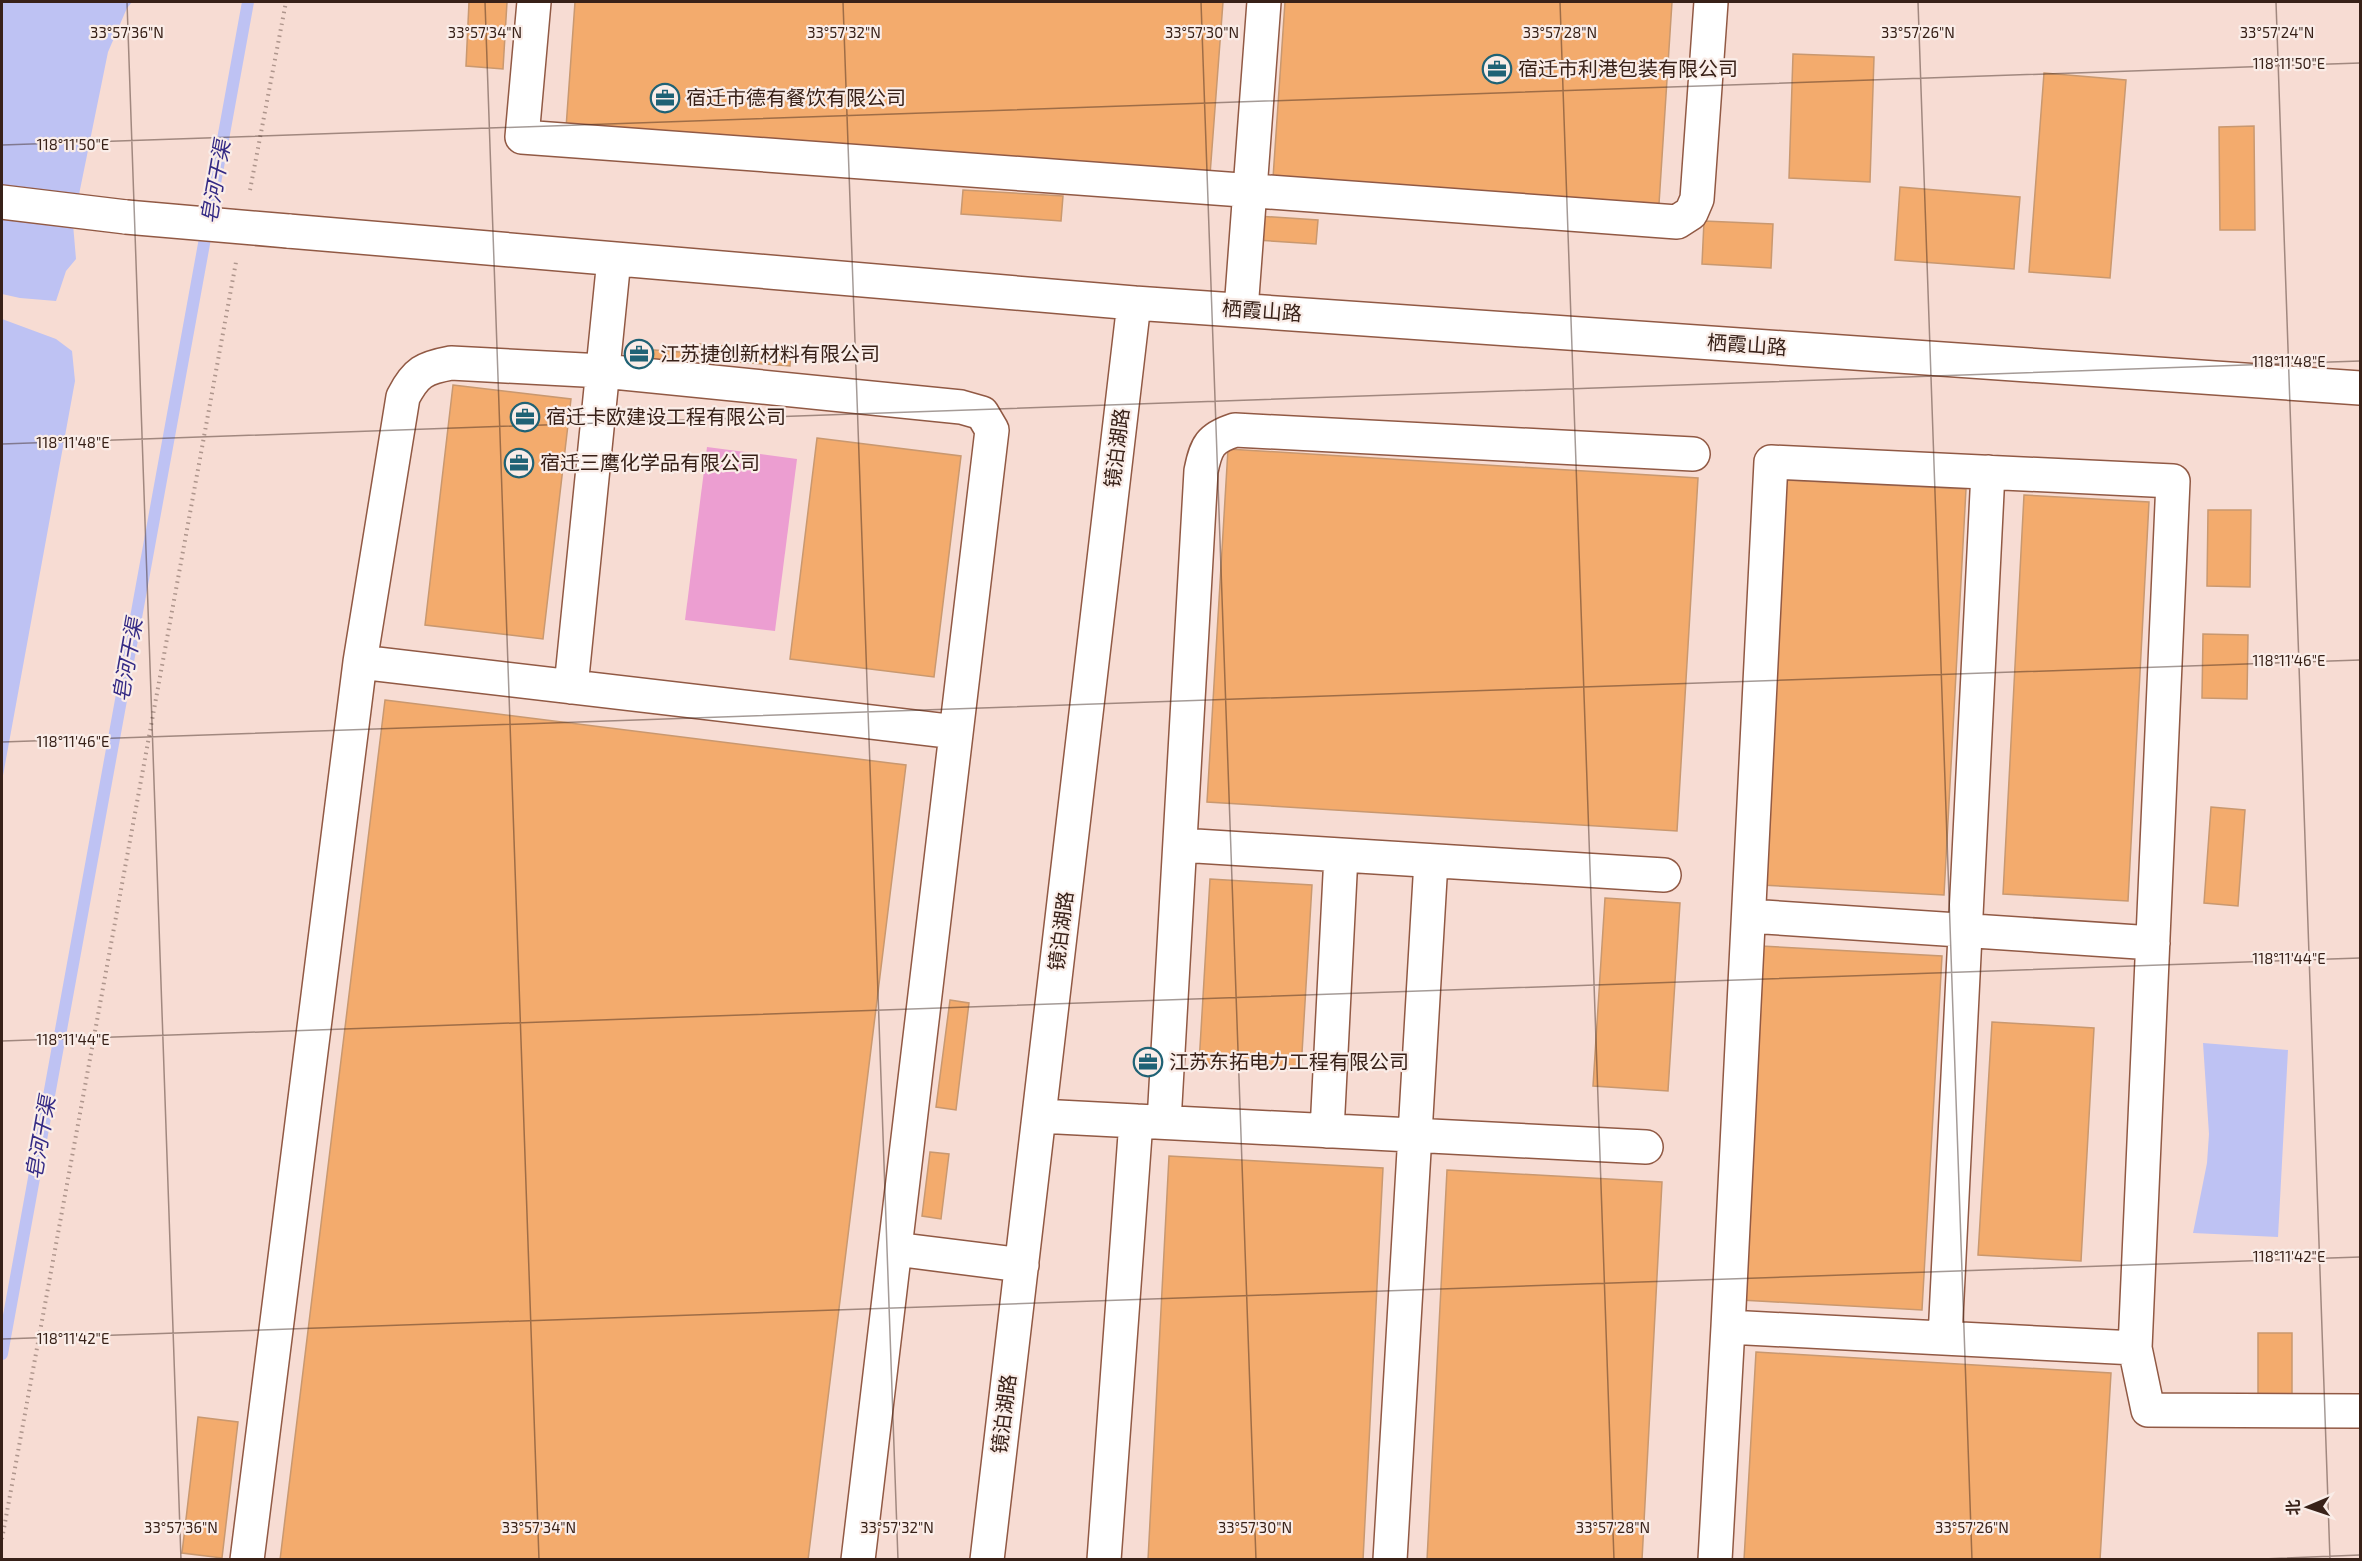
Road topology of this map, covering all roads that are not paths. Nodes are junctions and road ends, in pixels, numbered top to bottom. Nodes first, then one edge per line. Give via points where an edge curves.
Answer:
1 (534, 2) edge
2 (1264, 2) edge
3 (1711, 2) edge
4 (1250, 191) junction
5 (2, 202) edge
6 (614, 259) junction
7 (1134, 303) junction
8 (1241, 310) junction
9 (603, 371) junction
10 (2361, 388) edge
11 (1693, 454) dead end
12 (1989, 472) junction
13 (360, 662) junction
14 (571, 687) junction
15 (956, 732) junction
16 (1180, 846) junction
17 (1341, 855) junction
18 (1431, 861) junction
19 (1664, 875) dead end
20 (1749, 916) junction
21 (1965, 930) junction
22 (2152, 943) junction
23 (1039, 1116) junction
24 (1150, 1121) junction
25 (1327, 1131) junction
26 (1414, 1135) junction
27 (1646, 1147) dead end
28 (895, 1249) junction
29 (1022, 1265) junction
30 (1728, 1327) junction
31 (1945, 1338) junction
32 (2135, 1348) junction
33 (2361, 1411) edge
34 (247, 1560) edge
35 (858, 1560) edge
36 (987, 1560) edge
37 (1104, 1560) edge
38 (1390, 1560) edge
39 (1715, 1560) edge

1 - 4 street via 522,137
2 - 4 street
3 - 4 street via 1696,199 1690,213 1677,222
4 - 8 street
5 - 6 street, 栖霞山路, bridge via 126,217
6 - 7 street, 栖霞山路
6 - 9 street
7 - 8 street, 栖霞山路
7 - 23 street, 镜泊湖路
8 - 10 street, 栖霞山路
9 - 13 street via 451,363 430,367 413,378 403,397
9 - 14 street
9 - 15 street via 961,407 982,413 992,430
11 - 16 street via 1234,430 1218,436 1205,450 1201,471
12 - 20 street via 1771,462
12 - 21 street
12 - 22 street via 2173,482
13 - 14 street
13 - 34 street
14 - 15 street
15 - 28 street
16 - 17 street
16 - 24 street
17 - 18 street
17 - 25 street
18 - 19 street
18 - 26 street
20 - 21 street
20 - 30 street
21 - 22 street
21 - 31 street
22 - 32 street
23 - 24 street
23 - 29 street, 镜泊湖路
24 - 25 street
24 - 37 street
25 - 26 street
26 - 27 street
26 - 38 street
28 - 29 street
28 - 35 street
29 - 36 street, 镜泊湖路
30 - 31 street
30 - 39 street
31 - 32 street
32 - 33 street via 2148,1410

